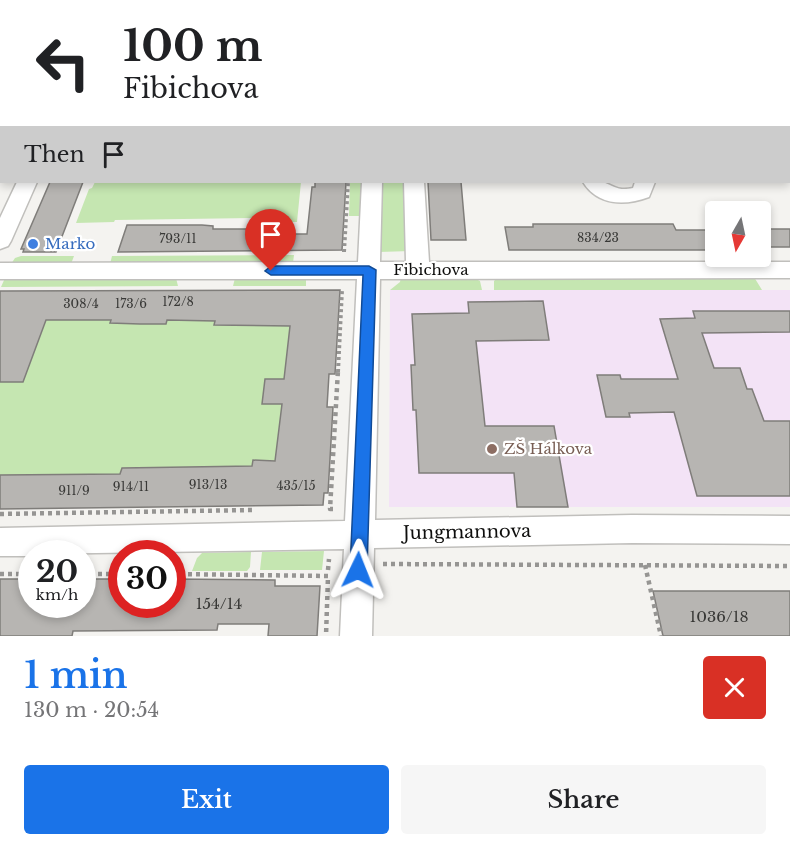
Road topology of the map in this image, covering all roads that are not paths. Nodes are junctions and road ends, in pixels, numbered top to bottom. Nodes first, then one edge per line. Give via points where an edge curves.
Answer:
1 (27, 183) edge
2 (372, 183) edge
3 (414, 183) edge
4 (594, 183) edge
5 (645, 183) edge
6 (0, 241) edge
7 (369, 270) junction
8 (418, 270) junction
9 (790, 270) edge
10 (0, 271) edge
11 (790, 530) edge
12 (360, 533) junction
13 (0, 542) edge
14 (356, 636) edge

1 - 6 street
2 - 7 street
3 - 8 street
4 - 5 street via 604,193 628,196 642,192
7 - 8 street, Fibichova
7 - 10 street, Fibichova
7 - 12 street
8 - 9 street, Fibichova
11 - 12 street, Jungmannova
12 - 13 street, Jungmannova
12 - 14 street

